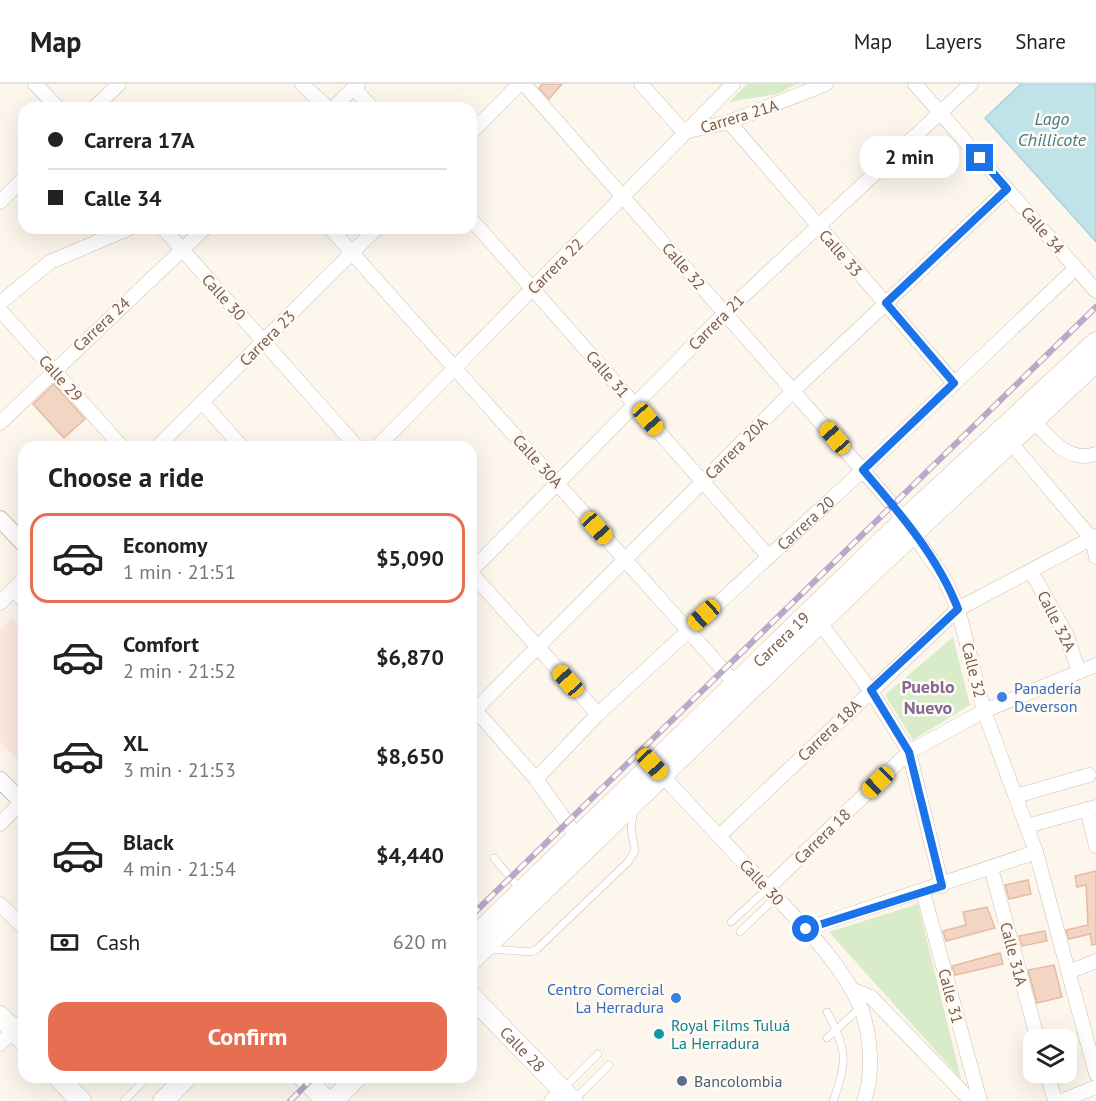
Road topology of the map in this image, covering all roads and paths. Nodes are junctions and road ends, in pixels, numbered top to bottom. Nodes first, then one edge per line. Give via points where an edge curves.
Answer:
1 (35, 84) edge
2 (118, 84) edge
3 (302, 84) edge
4 (522, 84) edge
5 (641, 84) edge
6 (733, 84) edge
7 (826, 84) edge
8 (915, 84) edge
9 (971, 84) edge
10 (356, 86) edge
11 (52, 102) edge
12 (100, 102) edge
13 (322, 102) edge
14 (339, 102) edge
15 (368, 102) edge
16 (940, 112) junction
17 (729, 122) junction
18 (477, 127) edge
19 (684, 132) junction
20 (18, 184) edge
21 (1007, 189) junction
22 (623, 197) junction
23 (0, 202) edge
24 (817, 225) junction
25 (477, 226) edge
26 (116, 234) edge
27 (168, 234) edge
28 (198, 234) edge
29 (336, 234) edge
30 (372, 234) edge
31 (182, 249) junction
32 (353, 253) junction
33 (1076, 268) junction
34 (533, 288) junction
35 (1096, 291) edge
36 (0, 303) edge
37 (886, 303) junction
38 (0, 310) edge
39 (725, 313) junction
40 (264, 342) junction
41 (1096, 342) edge
42 (1096, 362) edge
43 (455, 368) junction
44 (54, 369) junction
45 (954, 383) junction
46 (793, 391) junction
47 (202, 402) junction
48 (634, 403) junction
49 (1033, 420) junction
50 (0, 423) edge
51 (117, 441) edge
52 (163, 441) edge
53 (237, 441) edge
54 (352, 441) edge
55 (383, 441) edge
56 (1010, 442) junction
57 (1096, 454) edge
58 (863, 470) junction
59 (556, 482) junction
60 (703, 482) junction
61 (0, 519) edge
62 (909, 526) junction
63 (18, 538) edge
64 (1094, 538) edge
65 (769, 557) junction
66 (1096, 557) edge
67 (624, 559) junction
68 (477, 566) edge
69 (1031, 571) junction
70 (477, 579) edge
71 (18, 585) edge
72 (13, 590) junction
73 (18, 595) edge
74 (0, 603) edge
75 (958, 609) junction
76 (820, 623) junction
77 (688, 630) junction
78 (538, 647) junction
79 (1096, 665) edge
80 (1079, 672) junction
81 (740, 689) junction
82 (871, 690) junction
83 (477, 705) edge
84 (984, 711) junction
85 (598, 714) junction
86 (477, 715) edge
87 (909, 752) junction
88 (657, 770) junction
89 (1089, 775) dead end
90 (536, 779) junction
91 (0, 780) edge
92 (646, 790) junction
93 (18, 796) edge
94 (1016, 796) junction
95 (18, 806) edge
96 (1091, 808) edge
97 (0, 824) edge
98 (1027, 826) junction
99 (719, 836) junction
100 (577, 837) junction
101 (1096, 846) edge
102 (1036, 852) junction
103 (494, 858) dead end
104 (991, 868) junction
105 (942, 886) junction
106 (522, 891) junction
107 (772, 892) junction
108 (923, 892) junction
109 (0, 904) edge
110 (18, 922) edge
111 (731, 922) dead end
112 (806, 929) junction
113 (740, 932) dead end
114 (477, 947) edge
115 (477, 948) edge
116 (477, 951) edge
117 (1096, 961) edge
118 (1068, 972) junction
119 (851, 989) junction
120 (477, 1003) edge
121 (860, 1008) junction
122 (827, 1012) dead end
123 (0, 1016) edge
124 (837, 1029) junction
125 (1035, 1029) edge
126 (15, 1034) edge
127 (827, 1038) dead end
128 (598, 1054) dead end
129 (609, 1065) dead end
130 (1096, 1074) edge
131 (54, 1083) edge
132 (142, 1083) edge
133 (177, 1083) edge
134 (296, 1083) edge
135 (308, 1083) edge
136 (334, 1083) edge
137 (348, 1083) edge
138 (1050, 1083) edge
139 (1096, 1087) edge
140 (70, 1089) edge
141 (565, 1098) edge
142 (321, 1100) edge
143 (124, 1101) edge
144 (163, 1101) edge
145 (833, 1101) edge
146 (864, 1101) edge
147 (971, 1101) edge
148 (980, 1101) edge
149 (1055, 1101) edge
150 (1061, 1101) edge

1 - 11 street
2 - 12 street
3 - 13 street
4 - 18 street
4 - 22 street, Calle 32
5 - 19 street
6 - 19 street, Carrera 22
7 - 17 street, Carrera 21A
8 - 16 street, Calle 34
9 - 16 street, Carrera 21
10 - 14 street
10 - 15 street
16 - 21 street, Calle 34
16 - 24 street, Carrera 21
17 - 19 street, Carrera 21A
17 - 24 street, Calle 33
19 - 22 street, Carrera 22
20 - 23 street
21 - 33 street, Calle 34
21 - 37 street, Carrera 20A
22 - 34 street, Carrera 22
22 - 39 street, Calle 32
24 - 37 street, Calle 33
24 - 39 street, Carrera 21
25 - 34 street, Calle 31
26 - 36 street via 50,262
27 - 31 street, Calle 30
28 - 31 street, Carrera 24
29 - 32 street, Calle 30A
30 - 32 street, Carrera 23
31 - 40 street, Calle 30
31 - 44 street, Carrera 24
32 - 40 street, Carrera 23
32 - 43 street, Calle 30A
33 - 35 street, Calle 34
33 - 45 street, Carrera 20
34 - 43 street, Carrera 22
34 - 48 street, Calle 31
37 - 45 street, Calle 33
37 - 46 street, Carrera 20A
38 - 44 street, Calle 29
39 - 46 street, Calle 32
39 - 48 street, Carrera 21
40 - 47 street, Carrera 23
40 - 54 street, Calle 30
41 - 62 main road, Carrera 19
42 - 49 main road, Carrera 19
43 - 55 street, Carrera 22
43 - 59 street, Calle 30A
44 - 50 street, Carrera 24
44 - 51 street, Calle 29
45 - 58 street, Carrera 20
46 - 58 street, Calle 32
46 - 60 street, Carrera 20A
47 - 52 street, Carrera 23
47 - 53 street
48 - 59 street, Carrera 21
48 - 60 street, Calle 31
49 - 56 main road, Carrera 19
49 - 57 street via 1070,454
56 - 62 main road, Carrera 19
56 - 64 street
58 - 62 street, Calle 32
58 - 65 street, Carrera 20
59 - 67 street, Calle 30A
59 - 68 street, Carrera 21
60 - 65 street, Calle 31
60 - 67 street, Carrera 20A
61 - 63 street
62 - 75 street, Calle 32 via 944,578
62 - 76 main road, Carrera 19
62 - 81 main road, Carrera 19
64 - 66 street
64 - 69 street, Carrera 18A
65 - 77 street, Carrera 20
67 - 77 street, Calle 30A
67 - 78 street, Carrera 20A
69 - 75 street, Carrera 18A
69 - 80 street, Calle 32A via 1066,634
70 - 78 street
71 - 72 street
72 - 73 street
72 - 74 street
75 - 82 street, Carrera 18A
75 - 84 street, Calle 32
76 - 81 main road, Carrera 19
76 - 82 street
77 - 81 street, Calle 30A
77 - 85 street, Carrera 20
78 - 83 street, Carrera 20A
78 - 85 street
79 - 80 street, Carrera 18
80 - 84 street, Carrera 18
81 - 88 main road, Carrera 19
82 - 87 street
82 - 99 street, Carrera 18A
84 - 87 street, Carrera 18
84 - 94 street, Calle 32
85 - 90 street, Carrera 20
86 - 90 street
87 - 105 street
87 - 107 street, Carrera 18
88 - 92 main road, Carrera 19
88 - 99 street, Calle 30
88 - 100 main road, Carrera 19
89 - 94 street
90 - 100 street
91 - 93 street
92 - 115 main road, Carrera 19
92 - 116 lane via 632,818 636,846 628,862 537,949
94 - 98 street, Calle 32
95 - 97 street
96 - 98 street
96 - 101 street
98 - 102 street, Calle 32
99 - 107 street, Calle 30
100 - 106 main road, Carrera 19
102 - 104 street
102 - 118 street, Calle 32
103 - 106 lane
104 - 105 street
104 - 125 street, Calle 31A
105 - 108 street
106 - 114 main road, Carrera 19
107 - 111 lane
107 - 112 street, Calle 30
107 - 113 lane
108 - 112 street
108 - 148 street, Calle 31
109 - 110 street
112 - 119 street, Calle 30
117 - 118 street
118 - 130 street, Calle 32
119 - 121 street
119 - 147 street, Calle 30 via 872,998
120 - 141 main road, Calle 28
121 - 124 lane
121 - 146 street via 870,1056
122 - 124 lane
123 - 126 main road
124 - 127 lane
124 - 145 lane via 845,1055 843,1075
128 - 141 lane
129 - 141 lane
131 - 140 lane via 59,1088
132 - 143 lane
133 - 144 main road
134 - 142 main road
135 - 142 main road
136 - 142 main road
137 - 142 main road
138 - 149 street
139 - 150 street

